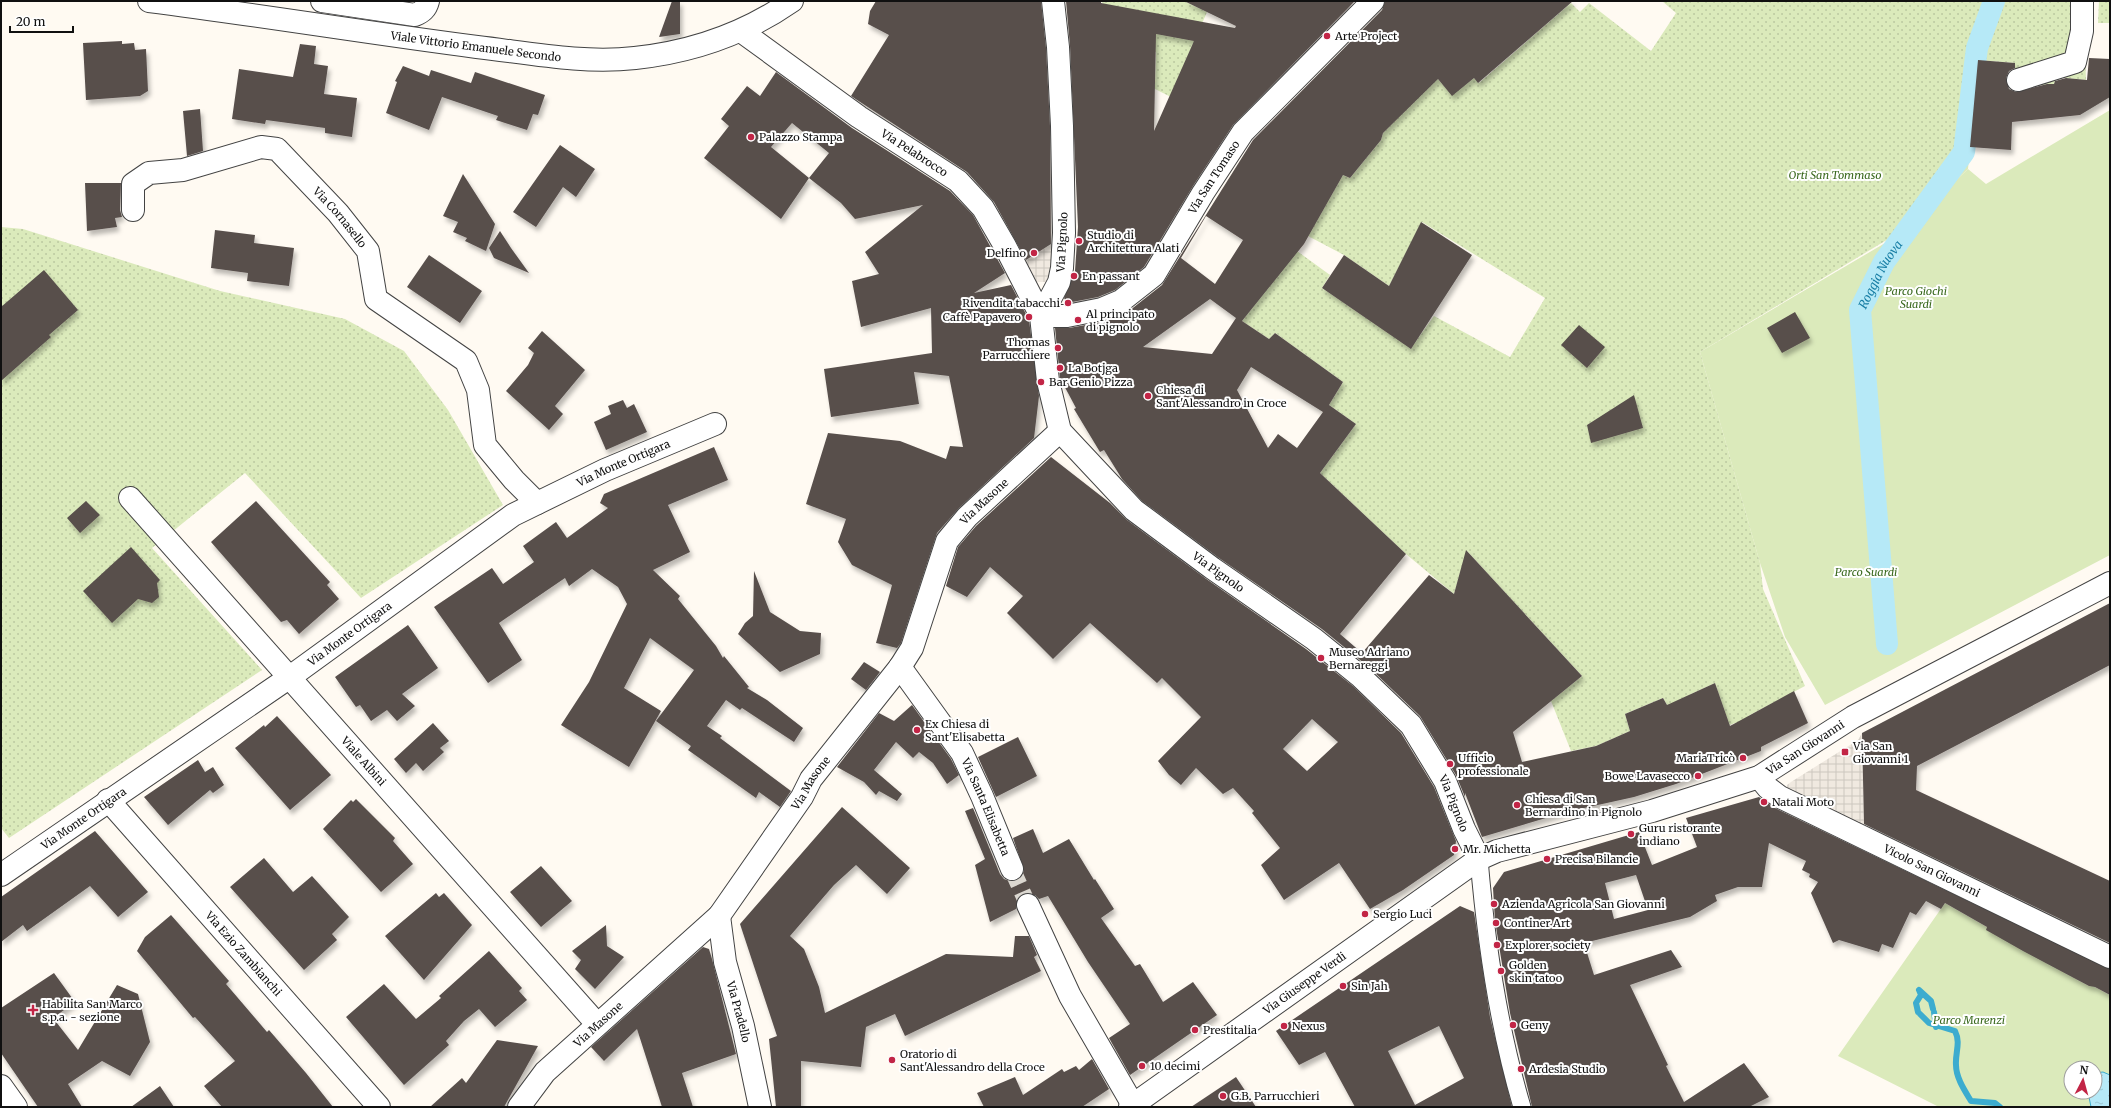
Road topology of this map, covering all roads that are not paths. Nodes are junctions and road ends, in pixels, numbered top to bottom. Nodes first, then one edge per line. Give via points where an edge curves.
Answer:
1 (149, 1) edge
2 (322, 1) edge
3 (428, 1) edge
4 (792, 1) edge
5 (1053, 1) edge
6 (1373, 1) edge
7 (2082, 1) edge
8 (741, 31) junction
9 (2018, 80) dead end
10 (133, 210) dead end
11 (1041, 316) junction
12 (715, 424) dead end
13 (1060, 431) junction
14 (130, 498) dead end
15 (537, 503) junction
16 (2110, 583) edge
17 (900, 667) junction
18 (290, 676) junction
19 (1759, 777) junction
20 (108, 800) junction
21 (1479, 859) junction
22 (1012, 869) tunnel mouth
23 (1, 874) edge
24 (1028, 905) tunnel mouth
25 (719, 916) junction
26 (2110, 957) edge
27 (597, 1024) junction
28 (1, 1086) edge
29 (1132, 1106) edge
30 (16, 1107) edge
31 (379, 1107) edge
32 (518, 1107) edge
33 (760, 1107) edge
34 (1522, 1107) edge

1 - 8 street, Viale Vittorio Emanuele Secondo via 566,58 635,58 684,50
2 - 3 street via 415,15 427,7
4 - 8 street, Viale Vittorio Emanuele Secondo
5 - 11 street, Via Pignolo via 1062,126 1064,233 1059,282
6 - 11 street, Via San Tomaso via 1244,132 1203,193 1154,275 1121,301 1102,309 1067,316
7 - 9 street via 2082,31 2075,62
8 - 11 street, Via Pelabrocco via 859,117 958,181 983,208
10 - 15 street, Via Cornasello via 133,184 149,173 182,170 261,147 277,149 338,213 368,251 376,299 466,361 478,390 485,445
11 - 13 street, Via Pignolo via 1048,381
12 - 15 street, Via Monte Ortigara via 605,470
13 - 17 street, Via Masone via 967,517 946,541 912,648
13 - 21 street, Via Pignolo via 1134,510 1314,639 1361,677 1411,726 1445,781
14 - 18 street, Viale Albini
15 - 18 street, Via Monte Ortigara via 513,515
16 - 19 street, Via San Giovanni via 1853,717
17 - 22 street, Via Santa Elisabetta via 962,753
17 - 25 street, Via Masone via 811,779 802,797
18 - 20 street, Via Monte Ortigara
18 - 27 street, Viale Albini
19 - 21 street, Via San Giovanni via 1652,811 1497,851
19 - 26 street, Vicolo San Giovanni via 1780,797
20 - 23 street, Via Monte Ortigara
20 - 31 street, Via Ezio Zambianchi
21 - 29 street, Via Giuseppe Verdi
21 - 34 street, Via Pignolo via 1493,982 1510,1068
24 - 29 street via 1070,996
25 - 27 street, Via Masone
25 - 33 street, Via Pradello via 725,962 743,1026
27 - 32 street, Via Masone via 545,1072
28 - 30 street

